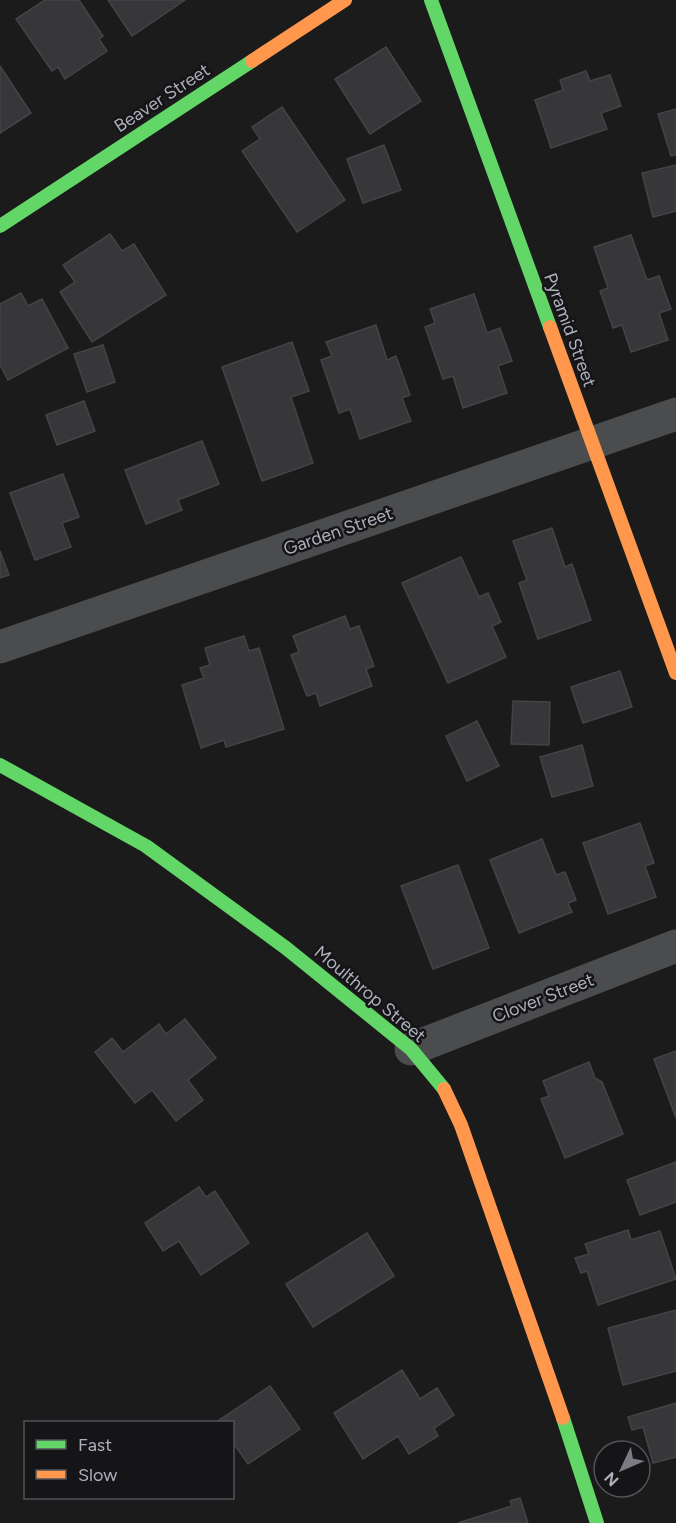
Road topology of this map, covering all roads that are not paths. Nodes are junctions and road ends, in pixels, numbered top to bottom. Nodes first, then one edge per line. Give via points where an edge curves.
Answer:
1 (345, 0) edge
2 (431, 0) edge
3 (0, 226) edge
4 (676, 414) edge
5 (592, 444) junction
6 (0, 647) edge
7 (676, 672) edge
8 (0, 765) edge
9 (676, 946) edge
10 (411, 1049) junction
11 (597, 1523) edge

1 - 3 street, Beaver Street
2 - 5 street, Pyramid Street
4 - 5 street, Garden Street
5 - 6 street, Garden Street
5 - 7 street, Pyramid Street
8 - 10 street, Moulthrop Street via 146,846 286,948
9 - 10 street, Clover Street
10 - 11 street, Moulthrop Street via 442,1085 461,1125 535,1332

